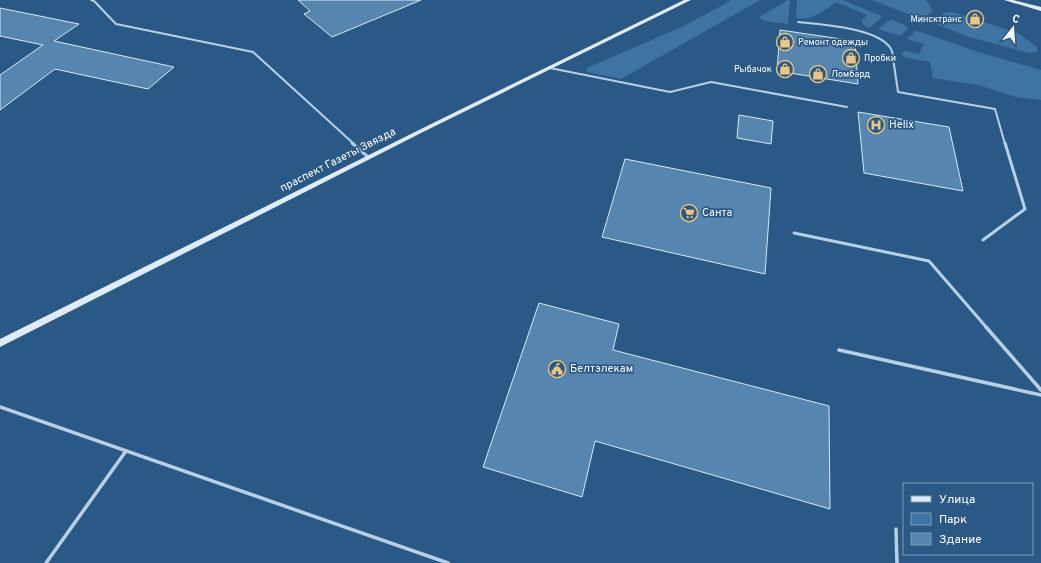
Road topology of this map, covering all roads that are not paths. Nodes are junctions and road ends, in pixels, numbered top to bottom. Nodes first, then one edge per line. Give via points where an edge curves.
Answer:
1 (92, 0) edge
2 (688, 0) edge
3 (1007, 0) edge
4 (1041, 9) edge
5 (798, 22) dead end
6 (550, 68) junction
7 (847, 107) dead end
8 (368, 158) junction
9 (794, 234) dead end
10 (983, 240) dead end
11 (0, 343) edge
12 (839, 350) dead end
13 (1041, 390) edge
14 (1041, 395) edge
15 (0, 407) edge
16 (126, 451) junction
17 (896, 529) dead end
18 (46, 563) edge
19 (448, 563) edge
20 (897, 563) edge

1 - 8 lane via 116,24 253,52
2 - 6 main road, праспект Газеты Звязда
3 - 4 main road
5 - 10 lane via 859,31 886,41 891,49 898,92 995,109 1025,209
6 - 7 lane via 670,92 711,82
6 - 8 main road, праспект Газеты Звязда
8 - 11 main road, праспект Газеты Звязда
9 - 13 lane via 929,261
12 - 14 lane
15 - 16 lane
16 - 18 lane
16 - 19 lane
17 - 20 lane

